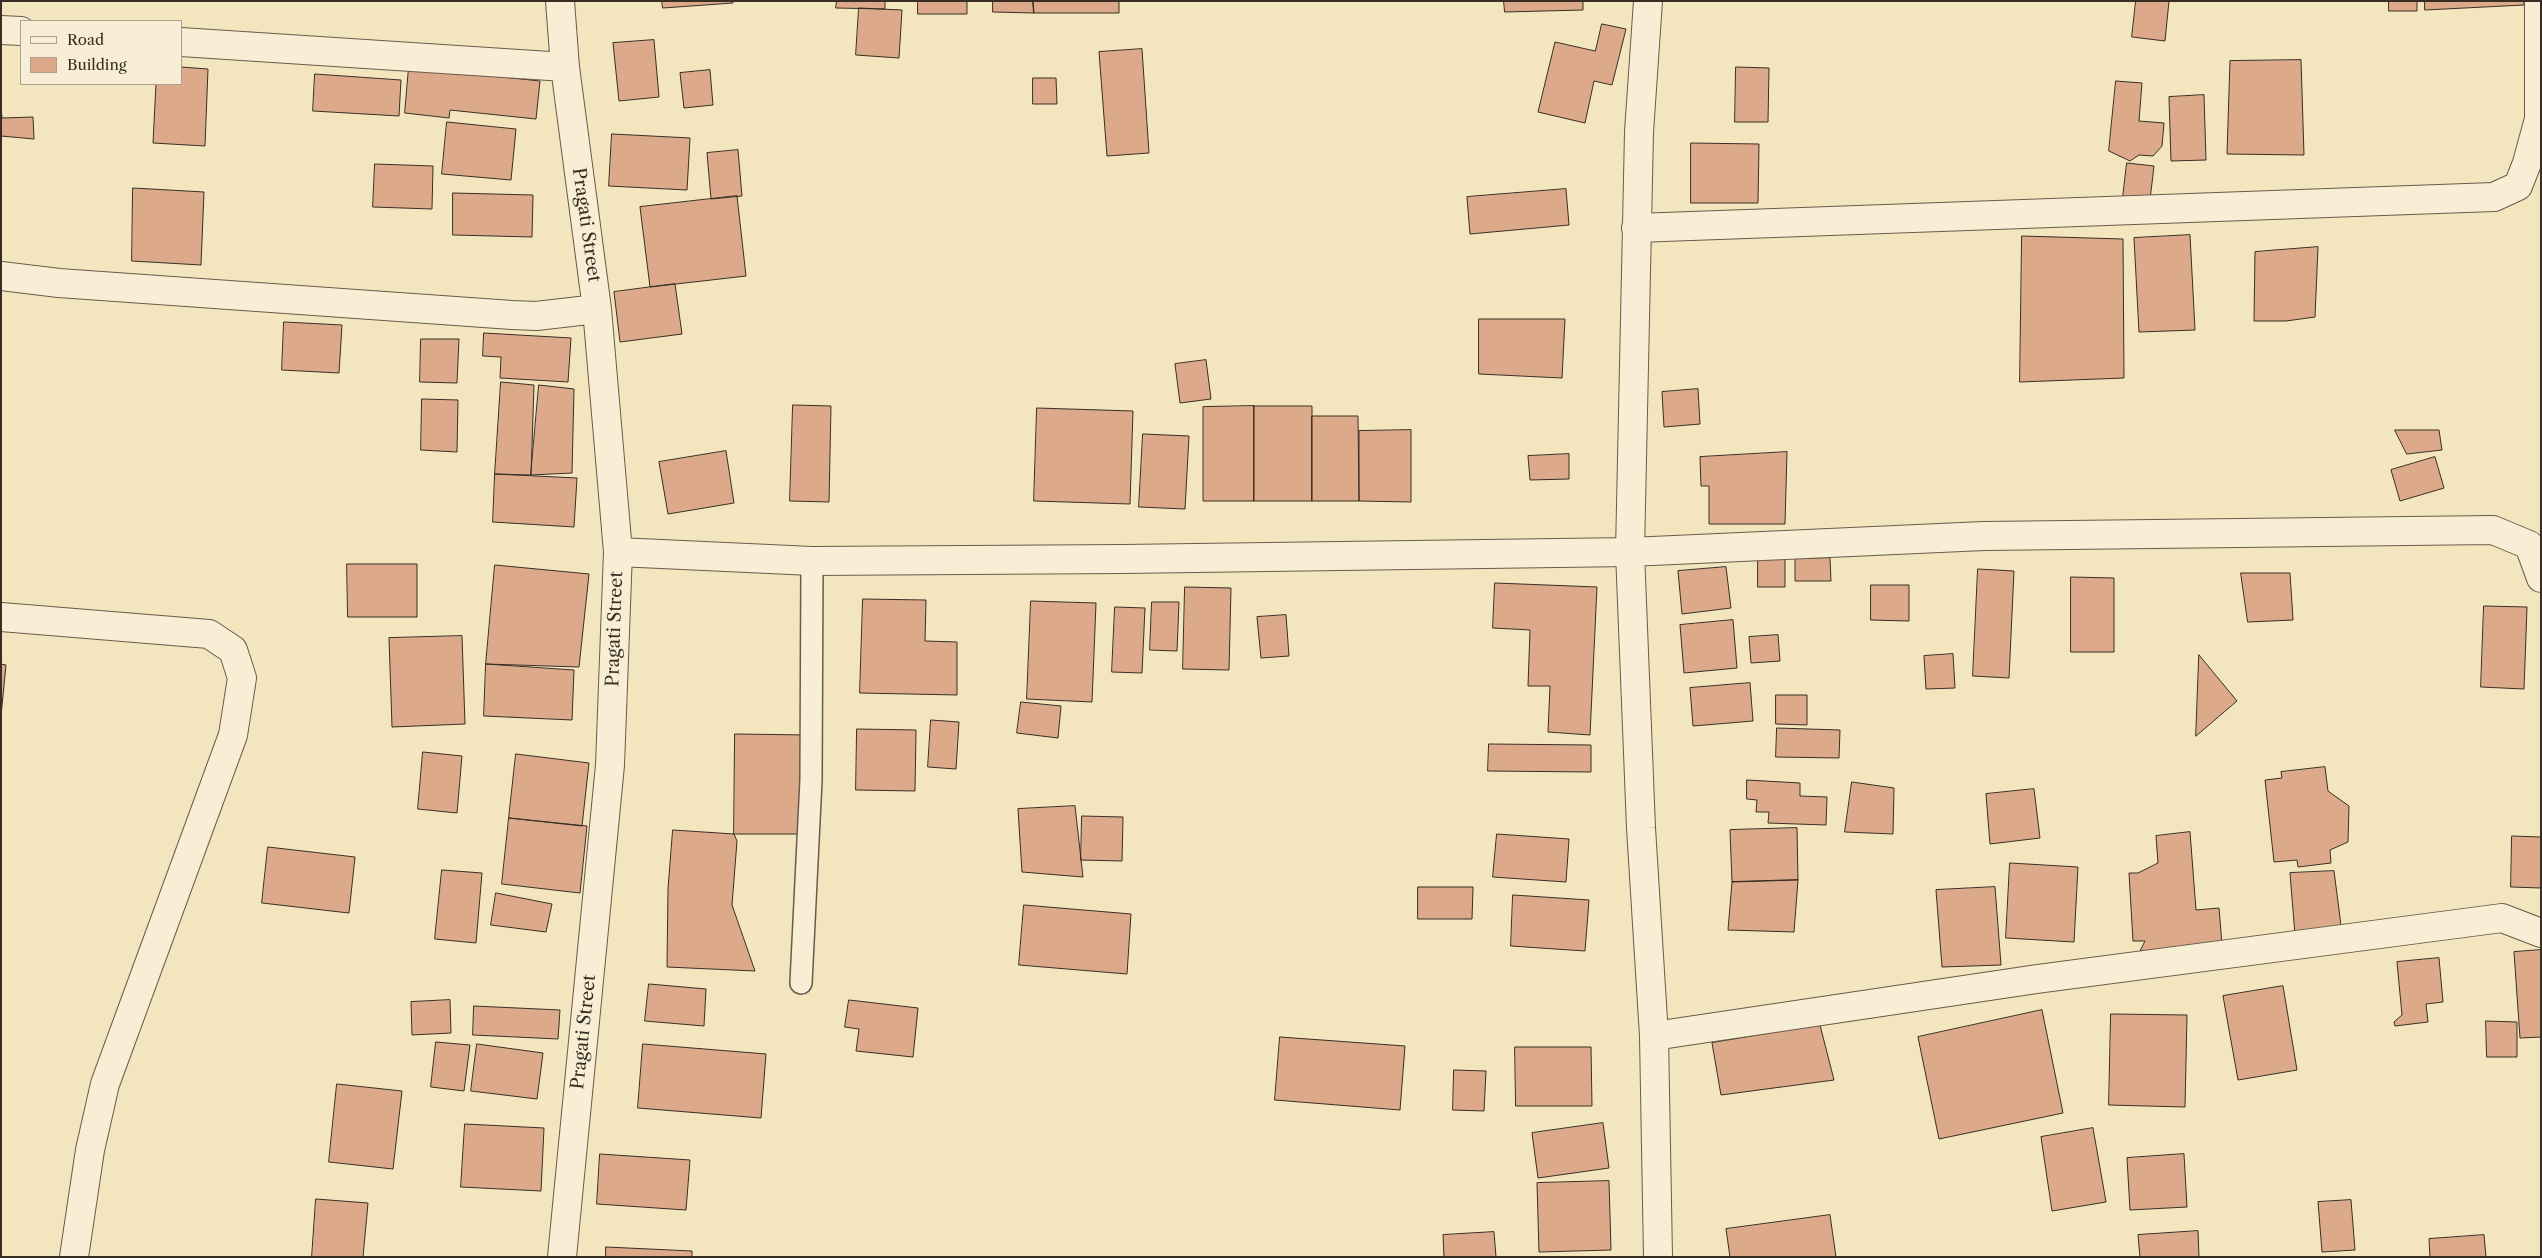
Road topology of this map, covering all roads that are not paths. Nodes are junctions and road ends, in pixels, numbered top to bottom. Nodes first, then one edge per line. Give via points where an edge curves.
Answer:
1 (560, 1) edge
2 (1648, 1) edge
3 (2539, 1) edge
4 (1, 30) edge
5 (20, 31) edge
6 (182, 42) edge
7 (565, 67) junction
8 (1636, 228) junction
9 (1, 276) edge
10 (597, 309) junction
11 (618, 552) junction
12 (1630, 552) junction
13 (812, 561) junction
14 (2541, 578) edge
15 (1, 617) edge
16 (2541, 933) edge
17 (801, 982) dead end
18 (1654, 1036) junction
19 (74, 1257) edge
20 (562, 1257) edge
21 (1658, 1257) edge

1 - 7 street, Pragati Street
2 - 8 street via 1638,132
3 - 8 street via 2539,119 2518,186 2494,197
4 - 5 street
6 - 7 street
7 - 10 street, Pragati Street
8 - 12 street
9 - 10 street via 512,315 536,316
10 - 11 street, Pragati Street
11 - 13 street
11 - 20 street, Pragati Street via 610,765
12 - 13 street
12 - 14 street via 1984,536 2492,530 2529,545
12 - 18 street via 1641,828
13 - 17 lane via 811,780
15 - 19 street via 209,634 233,650 242,678 232,735 105,1084 90,1150
16 - 18 street via 2502,918 2037,979
18 - 21 street

